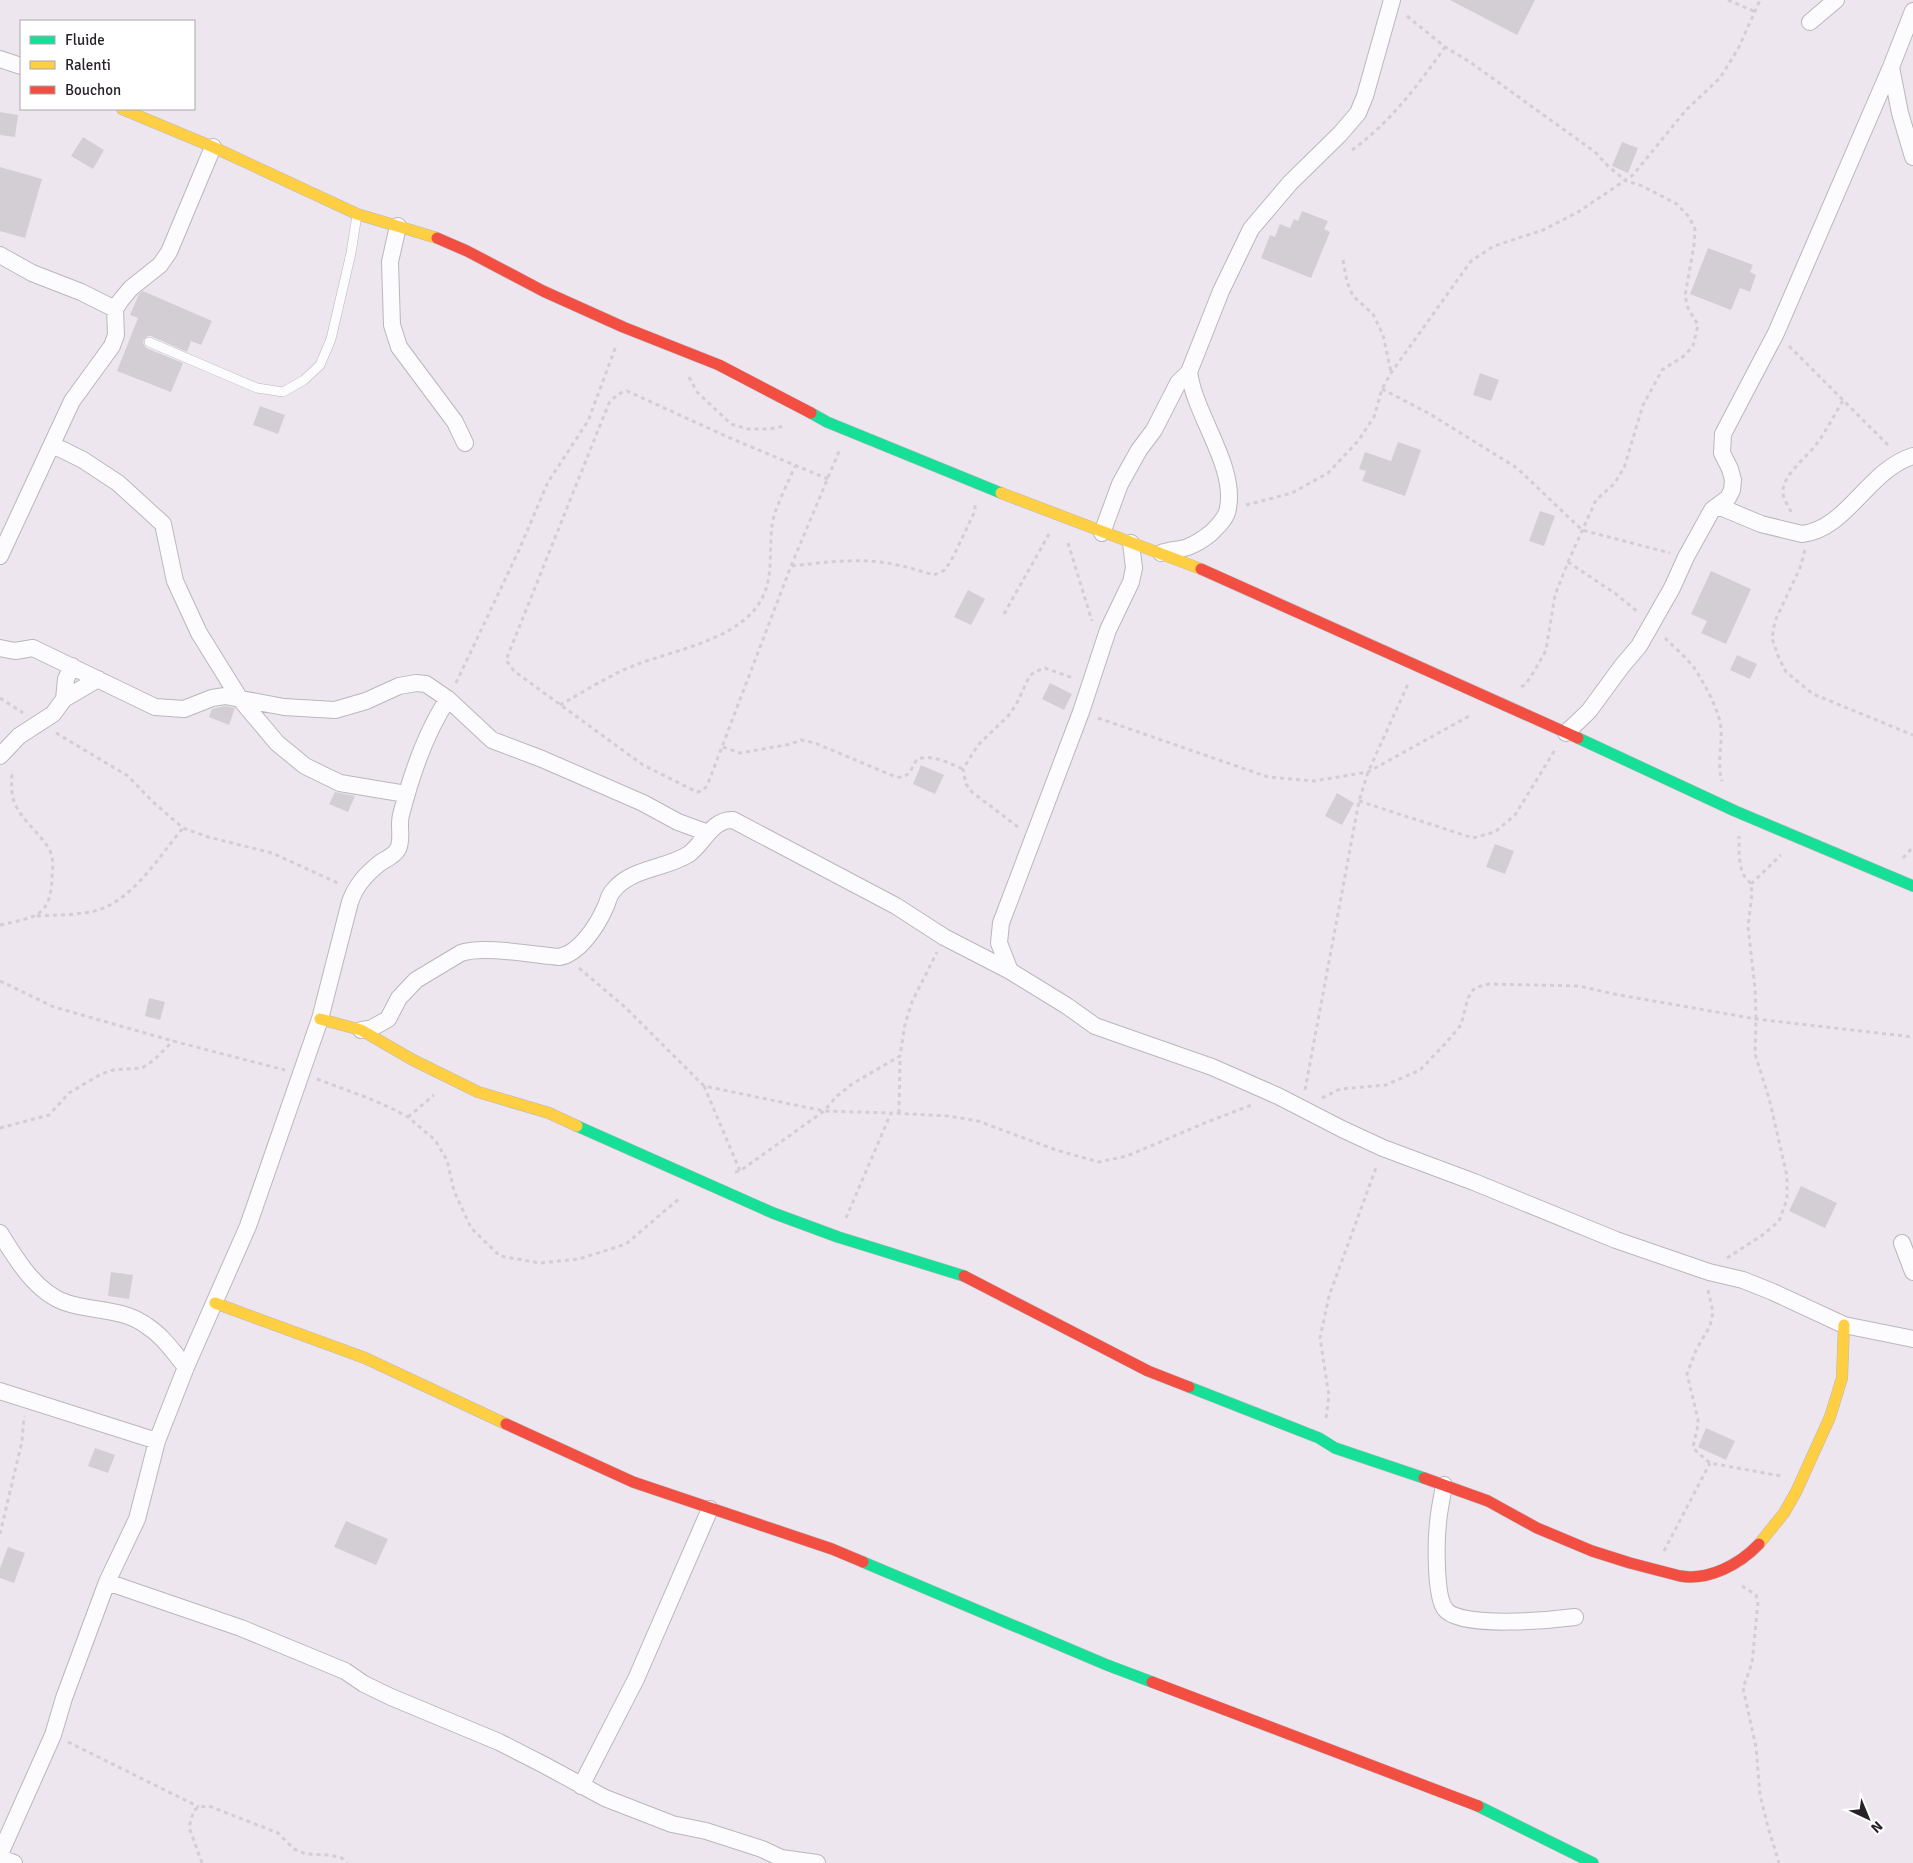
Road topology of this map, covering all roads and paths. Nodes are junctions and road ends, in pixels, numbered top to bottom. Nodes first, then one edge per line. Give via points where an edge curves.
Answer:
1 (1728, 0) edge
2 (1760, 0) edge
3 (1836, 0) edge
4 (1397, 5) edge
5 (1913, 11) edge
6 (1756, 12) junction
7 (1810, 22) dead end
8 (1445, 47) junction
9 (0, 59) edge
10 (20, 66) edge
11 (1891, 67) junction
12 (124, 110) edge
13 (212, 147) junction
14 (1350, 152) dead end
15 (1913, 157) edge
16 (1626, 181) junction
17 (357, 214) junction
18 (398, 226) junction
19 (0, 255) edge
20 (1343, 260) dead end
21 (115, 309) junction
22 (623, 327) junction
23 (1776, 333) junction
24 (149, 342) dead end
25 (679, 348) junction
26 (1189, 372) junction
27 (1391, 373) junction
28 (1382, 389) junction
29 (1844, 399) junction
30 (787, 425) dead end
31 (847, 430) junction
32 (465, 443) dead end
33 (51, 447) junction
34 (1907, 458) edge
35 (795, 466) junction
36 (828, 479) junction
37 (972, 480) junction
38 (1718, 506) junction
39 (1228, 510) junction
40 (1059, 516) junction
41 (1582, 530) junction
42 (1102, 533) junction
43 (1802, 534) junction
44 (1131, 542) junction
45 (1162, 553) junction
46 (0, 556) edge
47 (1686, 557) junction
48 (1568, 562) junction
49 (791, 566) junction
50 (1004, 614) dead end
51 (1652, 624) junction
52 (0, 648) edge
53 (1101, 651) junction
54 (72, 666) junction
55 (1416, 666) junction
56 (98, 679) junction
57 (1089, 684) junction
58 (64, 699) junction
59 (240, 699) junction
60 (448, 699) junction
61 (1496, 701) junction
62 (560, 705) junction
63 (1081, 712) junction
64 (41, 723) junction
65 (1566, 733) junction
66 (1913, 735) edge
67 (723, 746) junction
68 (1, 755) edge
69 (963, 769) junction
70 (1368, 772) junction
71 (406, 794) junction
72 (1359, 801) junction
73 (1735, 811) junction
74 (183, 828) junction
75 (708, 833) junction
76 (1032, 837) junction
77 (1798, 838) junction
78 (1751, 884) junction
79 (1913, 886) edge
80 (354, 889) junction
81 (36, 916) junction
82 (0, 925) edge
83 (999, 936) junction
84 (944, 937) junction
85 (970, 952) junction
86 (566, 956) junction
87 (1010, 972) junction
88 (0, 981) edge
89 (320, 1019) junction
90 (1756, 1019) junction
91 (361, 1030) junction
92 (1913, 1036) edge
93 (173, 1041) junction
94 (900, 1056) junction
95 (303, 1073) junction
96 (452, 1080) junction
97 (704, 1086) junction
98 (1278, 1096) junction
99 (1302, 1108) junction
100 (824, 1111) junction
101 (892, 1113) junction
102 (899, 1113) junction
103 (408, 1117) junction
104 (0, 1128) edge
105 (1383, 1148) junction
106 (740, 1171) junction
107 (732, 1172) dead end
108 (701, 1180) junction
109 (0, 1233) edge
110 (838, 1237) junction
111 (1902, 1243) dead end
112 (1709, 1272) junction
113 (1913, 1272) edge
114 (215, 1302) junction
115 (1844, 1325) junction
116 (1913, 1339) edge
117 (186, 1367) junction
118 (0, 1390) edge
119 (25, 1398) junction
120 (1319, 1438) junction
121 (157, 1442) junction
122 (1710, 1463) junction
123 (1802, 1480) junction
124 (1444, 1485) junction
125 (710, 1509) junction
126 (0, 1534) edge
127 (1654, 1570) junction
128 (1724, 1570) junction
129 (107, 1582) junction
130 (1575, 1617) dead end
131 (53, 1734) junction
132 (581, 1786) junction
133 (200, 1807) junction
134 (0, 1854) edge
135 (0, 1858) edge
136 (14, 1863) edge
137 (202, 1863) edge
138 (347, 1863) edge
139 (817, 1863) edge
140 (1593, 1863) edge
141 (1779, 1863) edge

1 - 6 path
2 - 6 path
3 - 7 street
4 - 8 path
4 - 26 street via 1358,113 1290,183 1251,229 1221,291
5 - 11 street
6 - 16 path via 1720,78 1686,110
8 - 14 path via 1413,92 1370,138
8 - 16 path via 1595,152
9 - 10 street
11 - 15 street
11 - 23 street
12 - 13 street
13 - 17 street
13 - 21 street via 169,252
16 - 27 path via 1578,212 1543,230 1494,246 1471,261
16 - 41 path via 1677,204 1689,217 1694,229 1694,245 1685,296 1698,325 1693,346 1662,370 1643,405 1624,468 1614,484 1596,500
17 - 18 street
17 - 24 lane via 331,339 320,365 304,380 283,392 257,388
18 - 22 street via 458,247 543,291
18 - 32 street via 390,262 392,325 399,348 455,422
19 - 21 street via 32,273
20 - 27 path via 1353,296 1373,314 1383,335
21 - 33 street via 116,335 112,346 72,401
22 - 25 street
22 - 60 path via 588,421 548,482 507,577
23 - 29 path
23 - 38 street via 1723,434 1722,453 1733,480 1728,498
25 - 30 path via 697,392 731,424 748,429
25 - 31 street
26 - 39 street via 1197,405 1222,463 1229,493
26 - 42 street via 1178,383 1154,430 1120,484
27 - 28 path
28 - 39 path via 1374,417 1358,442 1328,473 1292,493
28 - 41 path via 1430,414 1517,468
29 - 34 path
29 - 43 path via 1783,490
31 - 36 path
31 - 37 street
33 - 46 street
33 - 59 street via 84,460 118,483 163,524 175,581 188,612
34 - 43 street via 1874,480 1831,524
35 - 36 path
35 - 62 path via 772,524 765,593 756,609 738,625 718,635 636,665
35 - 62 path via 627,391 609,403 506,660 514,672
36 - 49 path
37 - 40 street
37 - 49 path via 975,511 945,570 934,575 896,564 838,561
38 - 43 street via 1761,524
38 - 47 street via 1712,510
39 - 45 street via 1219,526 1207,536 1188,547
40 - 42 street
40 - 50 path
40 - 53 path
41 - 47 path
41 - 48 path
42 - 44 street
43 - 66 path via 1805,555 1775,621 1772,638 1786,672 1813,694
44 - 45 street
44 - 53 street via 1134,568 1131,582
45 - 55 street
47 - 51 street
48 - 51 path via 1616,594
48 - 61 path via 1556,595 1546,650 1525,685
49 - 67 path
51 - 65 street via 1589,711
51 - 73 path via 1694,668 1712,700 1721,727 1720,775
52 - 54 street via 15,652 33,648
53 - 57 street
54 - 56 street
54 - 58 street via 66,679
55 - 61 street
55 - 70 path
56 - 58 street
56 - 59 street via 155,707 169,709 184,709 224,696
57 - 63 street
57 - 69 path via 1045,668 1034,672 1008,716 978,745
58 - 64 street
59 - 60 street via 284,707 335,710 416,683 426,684
59 - 71 street via 277,743 305,766 340,783
60 - 71 street via 437,716
60 - 75 street via 492,740
61 - 65 street
61 - 70 path
62 - 67 path via 643,765 697,792 707,786
63 - 70 path via 1268,777 1314,781
63 - 76 street
64 - 68 street via 19,736
64 - 74 path via 128,776
65 - 72 path via 1515,815 1495,832 1473,838
65 - 73 street
67 - 69 path via 740,754 801,740 903,778 924,756
68 - 81 path via 12,765 11,785 15,804 53,857 52,894
69 - 76 path via 966,784 972,792
70 - 72 path
71 - 80 street via 398,849
72 - 99 path
73 - 77 street
73 - 78 path via 1742,872
74 - 80 path via 272,853
74 - 81 path via 116,903 97,911
75 - 84 street via 726,820 733,820 896,906
75 - 86 street via 688,854 634,876 614,890 591,933
76 - 83 street
77 - 78 path
77 - 79 street
78 - 90 path via 1748,927
80 - 89 street
81 - 82 path
83 - 85 street
83 - 87 street
84 - 85 street
84 - 94 path via 912,1002
85 - 87 street
86 - 91 street via 469,950 416,980 399,998 388,1019
86 - 97 path via 626,1008
87 - 98 street via 1095,1026 1212,1066
88 - 93 path via 54,1007
89 - 91 street
89 - 95 street
90 - 92 path
90 - 99 path via 1579,986 1490,984 1473,990 1461,1025 1420,1070 1386,1085 1340,1089
90 - 112 path via 1755,1054 1787,1176 1787,1199 1779,1221
91 - 96 street
93 - 95 path
93 - 104 path via 142,1068 101,1074 69,1093 49,1115
94 - 100 path via 852,1084
94 - 102 path
95 - 103 path
95 - 114 street via 248,1226
96 - 103 path
96 - 108 street via 478,1092 549,1113
97 - 100 path
97 - 106 path
98 - 99 street
98 - 102 path via 1126,1156 1099,1162 978,1121
99 - 105 street
100 - 101 path
100 - 106 path
101 - 102 path
101 - 110 path
103 - 108 path via 435,1140 446,1160 454,1191 471,1228 500,1256 540,1263 579,1259 626,1244
105 - 112 street via 1616,1240
105 - 120 path via 1327,1305 1320,1338 1329,1396 1326,1421
106 - 107 path
108 - 110 street
109 - 117 street via 17,1261 46,1291 67,1303 116,1311 146,1324
110 - 120 street via 977,1281 1148,1371
111 - 113 street
112 - 115 street via 1743,1280
112 - 122 path via 1706,1283 1713,1312 1688,1374 1698,1419 1693,1446
114 - 117 street
114 - 125 street via 365,1358 633,1482
115 - 116 street
115 - 123 street via 1841,1384 1825,1431
117 - 121 street
118 - 119 street
119 - 121 street
119 - 126 path via 22,1441
120 - 124 street via 1369,1462
121 - 129 street via 137,1519
122 - 123 path
122 - 127 path
123 - 128 street via 1776,1524 1756,1547
124 - 127 street via 1490,1502 1520,1520 1587,1548
124 - 130 street via 1438,1523 1438,1595 1445,1610 1453,1616 1470,1620 1537,1622
125 - 132 street via 636,1679
125 - 140 street via 832,1549 1107,1665 1484,1808
127 - 128 street via 1686,1577
128 - 141 path via 1734,1582 1756,1595 1758,1602 1752,1663 1743,1688 1756,1747 1760,1795
129 - 131 street
129 - 132 street via 241,1628 344,1670 364,1684 498,1742
131 - 133 path
131 - 134 street
132 - 139 street via 672,1824 762,1849 781,1858
133 - 137 path via 194,1810 189,1826
133 - 138 path via 209,1806 278,1833 294,1849 306,1854 330,1855
135 - 136 street

